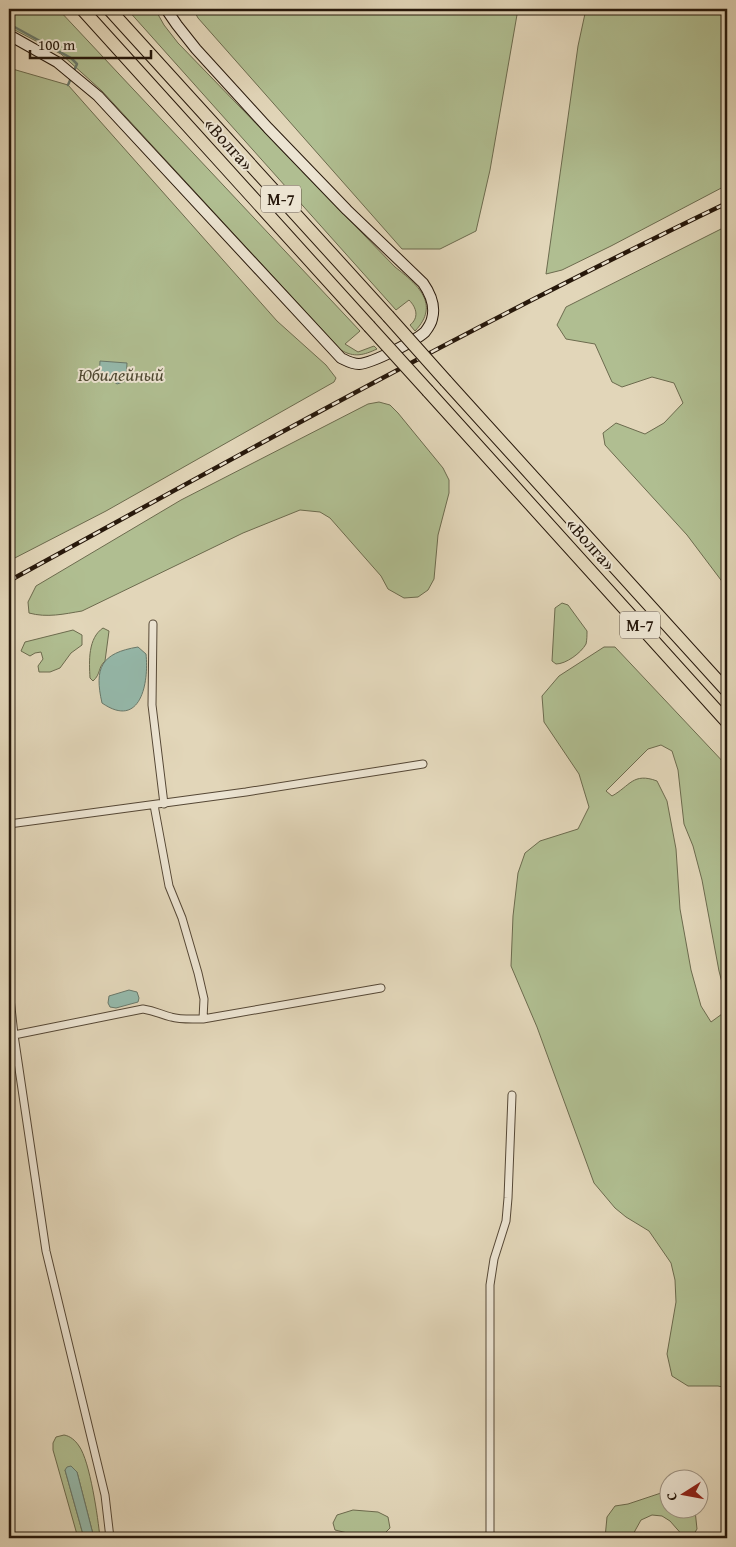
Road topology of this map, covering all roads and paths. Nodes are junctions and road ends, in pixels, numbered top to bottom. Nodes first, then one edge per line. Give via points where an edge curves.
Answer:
1 (82, 9) edge
2 (109, 9) edge
3 (166, 9) edge
4 (9, 35) edge
5 (153, 624) dead end
6 (727, 691) edge
7 (727, 722) edge
8 (423, 764) dead end
9 (164, 804) junction
10 (154, 805) junction
11 (9, 824) edge
12 (381, 988) dead end
13 (9, 989) edge
14 (204, 1019) junction
15 (14, 1035) junction
16 (512, 1095) dead end
17 (110, 1538) edge
18 (490, 1538) edge

1 - 7 highway, «Волга» / М-7, bridge
2 - 6 highway, «Волга» / М-7, bridge
3 - 4 main road via 191,43 268,128 423,282 433,304 432,320 425,332 372,361 358,364 341,358 98,96 57,62
5 - 9 street via 152,705
8 - 9 street
9 - 10 street
10 - 11 street
10 - 14 street via 169,886 198,973
12 - 14 street
13 - 15 street
14 - 15 street via 171,1017 143,1009
15 - 17 street via 46,1251 105,1495
16 - 18 street via 506,1221 490,1285

